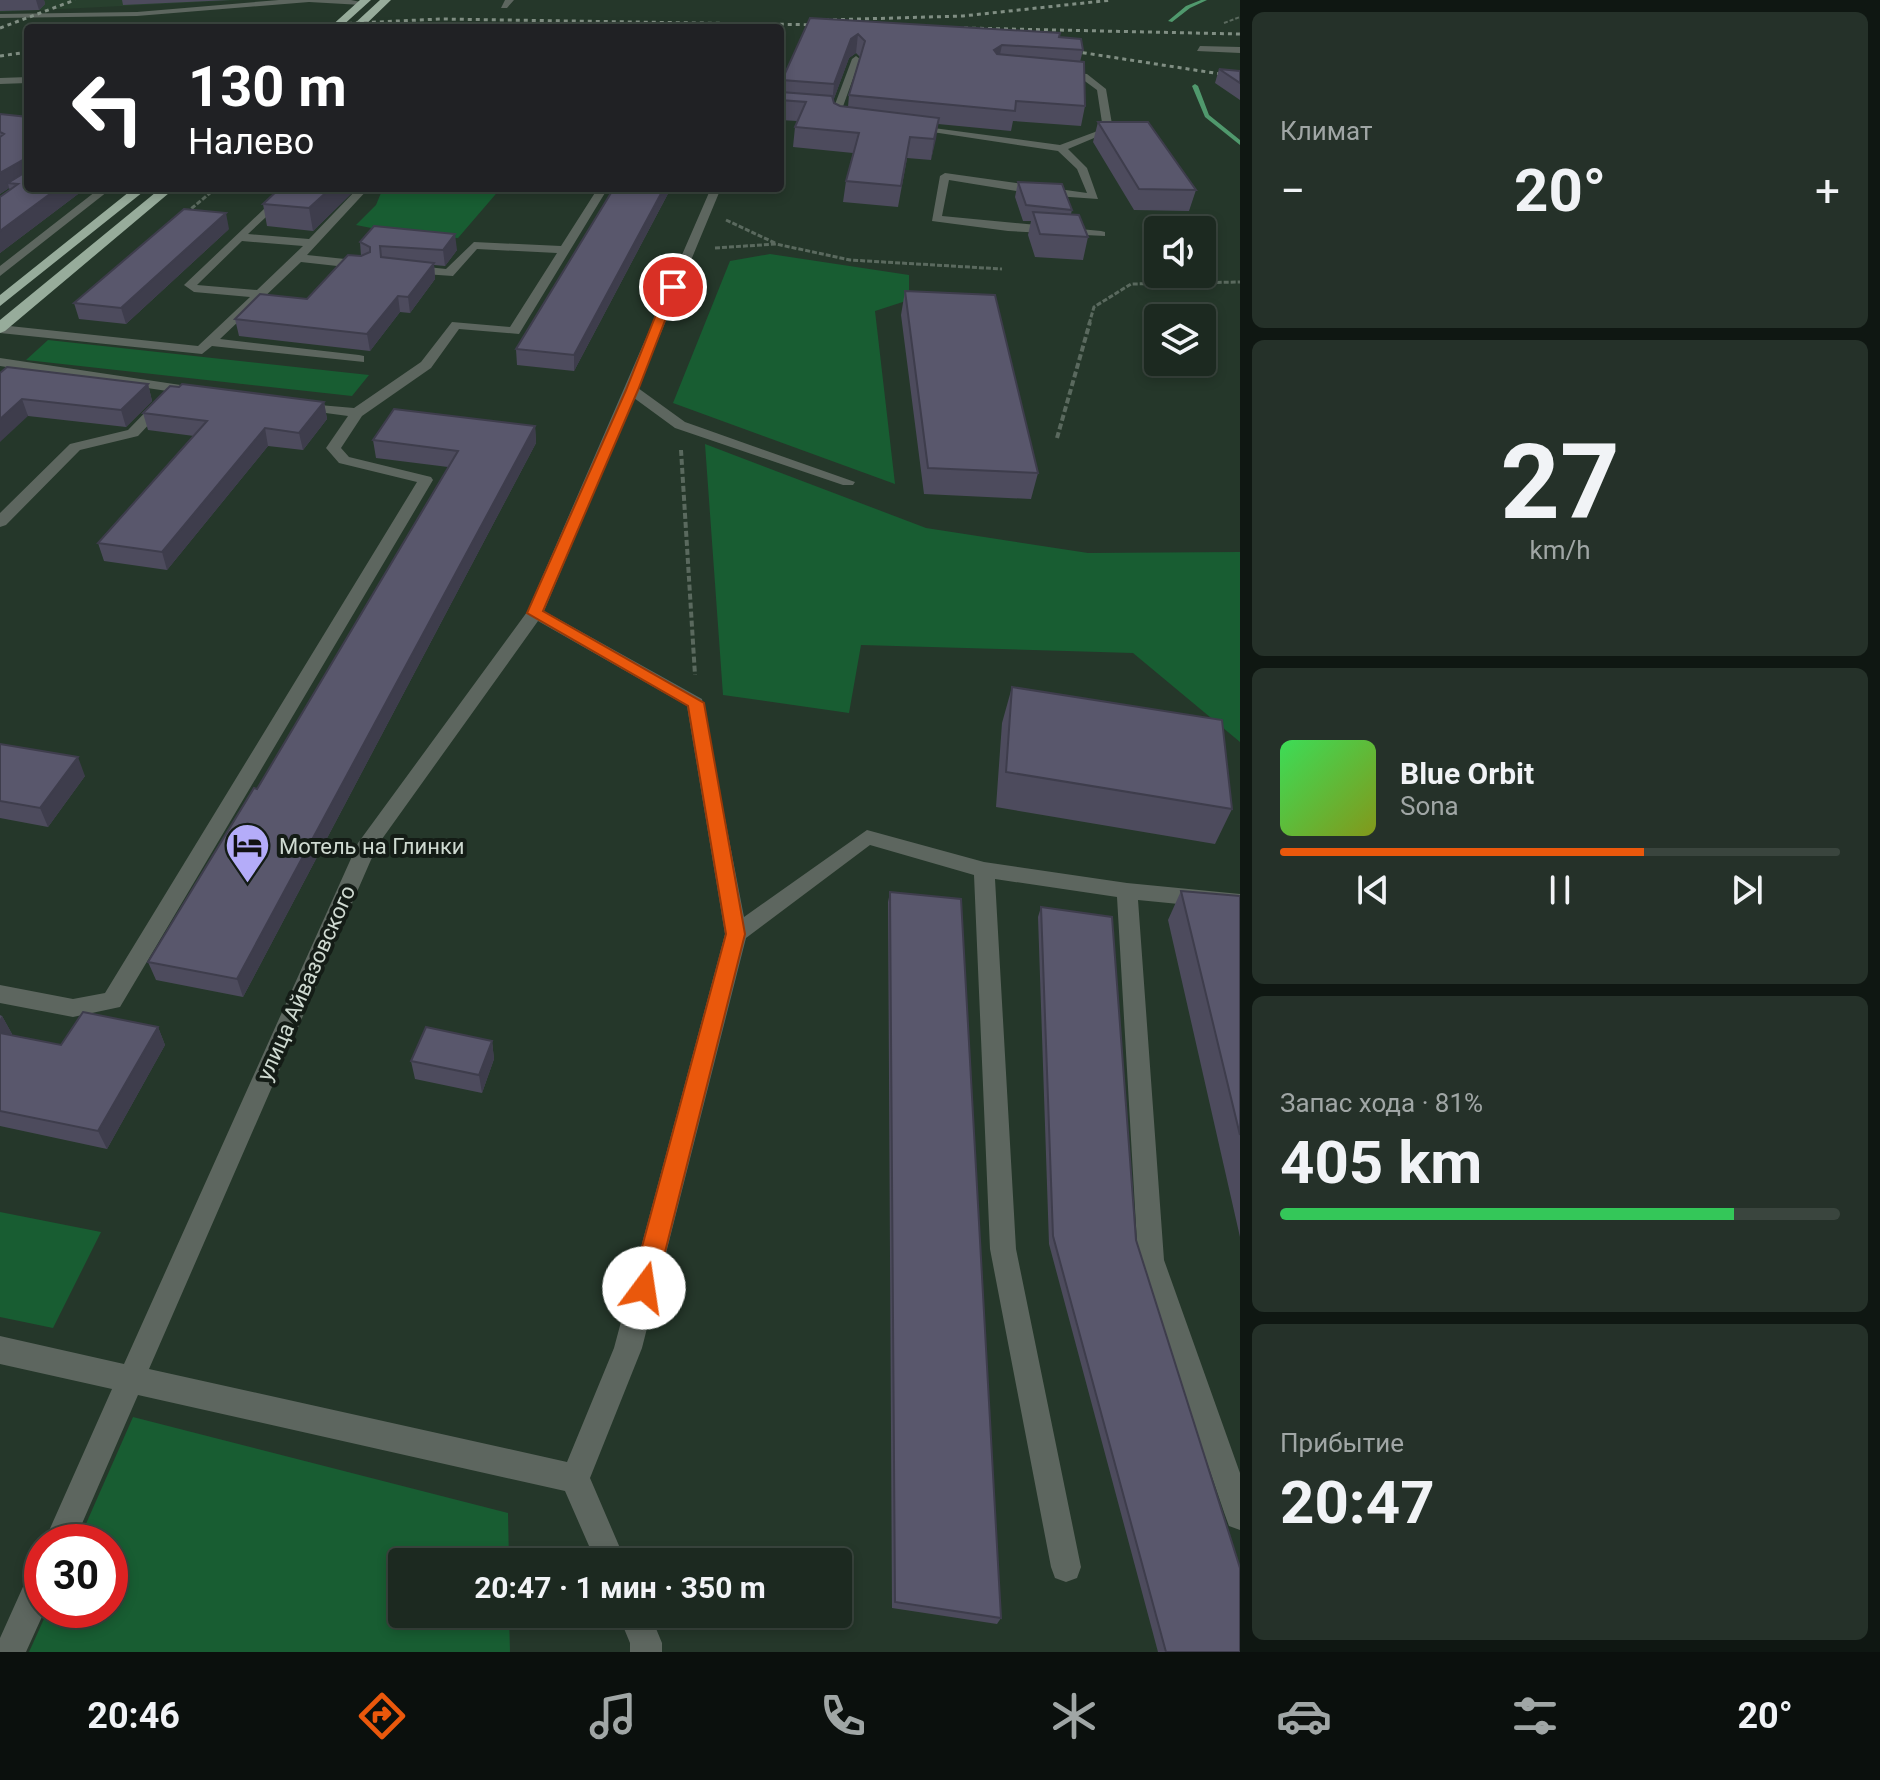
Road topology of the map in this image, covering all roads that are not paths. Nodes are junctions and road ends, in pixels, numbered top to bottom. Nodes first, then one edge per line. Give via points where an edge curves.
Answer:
1 (309, 0) edge
2 (364, 1) edge
3 (384, 2) edge
4 (0, 16) edge
5 (338, 24) edge
6 (360, 24) edge
7 (1200, 49) dead end
8 (1240, 50) edge
9 (856, 59) edge
10 (1041, 73) edge
11 (24, 80) edge
12 (0, 81) edge
13 (784, 107) edge
14 (902, 127) edge
15 (1061, 148) junction
16 (102, 192) edge
17 (137, 192) edge
18 (164, 192) edge
19 (288, 192) edge
20 (360, 192) edge
21 (600, 192) edge
22 (716, 192) edge
23 (1101, 234) dead end
24 (239, 237) junction
25 (312, 243) junction
26 (564, 250) junction
27 (298, 258) junction
28 (364, 265) edge
29 (388, 267) edge
30 (0, 272) edge
31 (258, 294) junction
32 (0, 302) edge
33 (0, 329) edge
34 (205, 346) junction
35 (359, 359) dead end
36 (0, 362) edge
37 (176, 389) junction
38 (632, 390) junction
39 (206, 393) edge
40 (282, 403) edge
41 (357, 413) junction
42 (848, 482) dead end
43 (0, 522) edge
44 (535, 613) junction
45 (984, 870) junction
46 (1127, 891) junction
47 (1240, 902) edge
48 (736, 934) junction
49 (0, 994) edge
50 (0, 1350) edge
51 (132, 1378) junction
52 (575, 1478) junction
53 (1240, 1515) edge
54 (67, 1524) edge
55 (605, 1548) edge
56 (1066, 1567) dead end
57 (24, 1620) edge
58 (642, 1628) edge
59 (653, 1649) edge
60 (10, 1652) edge

1 - 2 street
1 - 4 street via 137,14
2 - 3 highway
2 - 5 highway
3 - 6 highway
7 - 8 street
9 - 13 street via 838,115
10 - 15 street via 1084,76 1101,89 1108,130
11 - 12 street
14 - 15 street
15 - 23 street via 1082,168 1094,197 945,176 936,219
16 - 30 street
17 - 32 highway
18 - 33 highway
19 - 24 street
20 - 25 street
21 - 26 street
22 - 38 street, улица Айвазовского via 716,216 683,262
24 - 25 street
24 - 31 street via 190,285
25 - 27 street
26 - 29 street via 474,245 449,273
26 - 41 street via 514,331 456,325 426,365
27 - 28 street
27 - 31 street
31 - 34 street
33 - 34 street
34 - 35 street
36 - 37 street
37 - 39 street
37 - 43 street via 133,433 75,447
38 - 42 street via 680,425
38 - 44 street, улица Айвазовского
40 - 41 street
41 - 49 street via 333,448 344,460 426,480 112,1001 73,1008
44 - 48 street via 696,703
44 - 51 street, улица Айвазовского via 368,843
45 - 46 street
45 - 48 street via 867,837
45 - 56 street via 1003,1249
46 - 47 street
46 - 53 street via 1151,1260
48 - 52 street via 628,1348
50 - 51 street
51 - 52 street
51 - 54 street, улица Айвазовского
52 - 55 street
57 - 60 street
58 - 59 street

